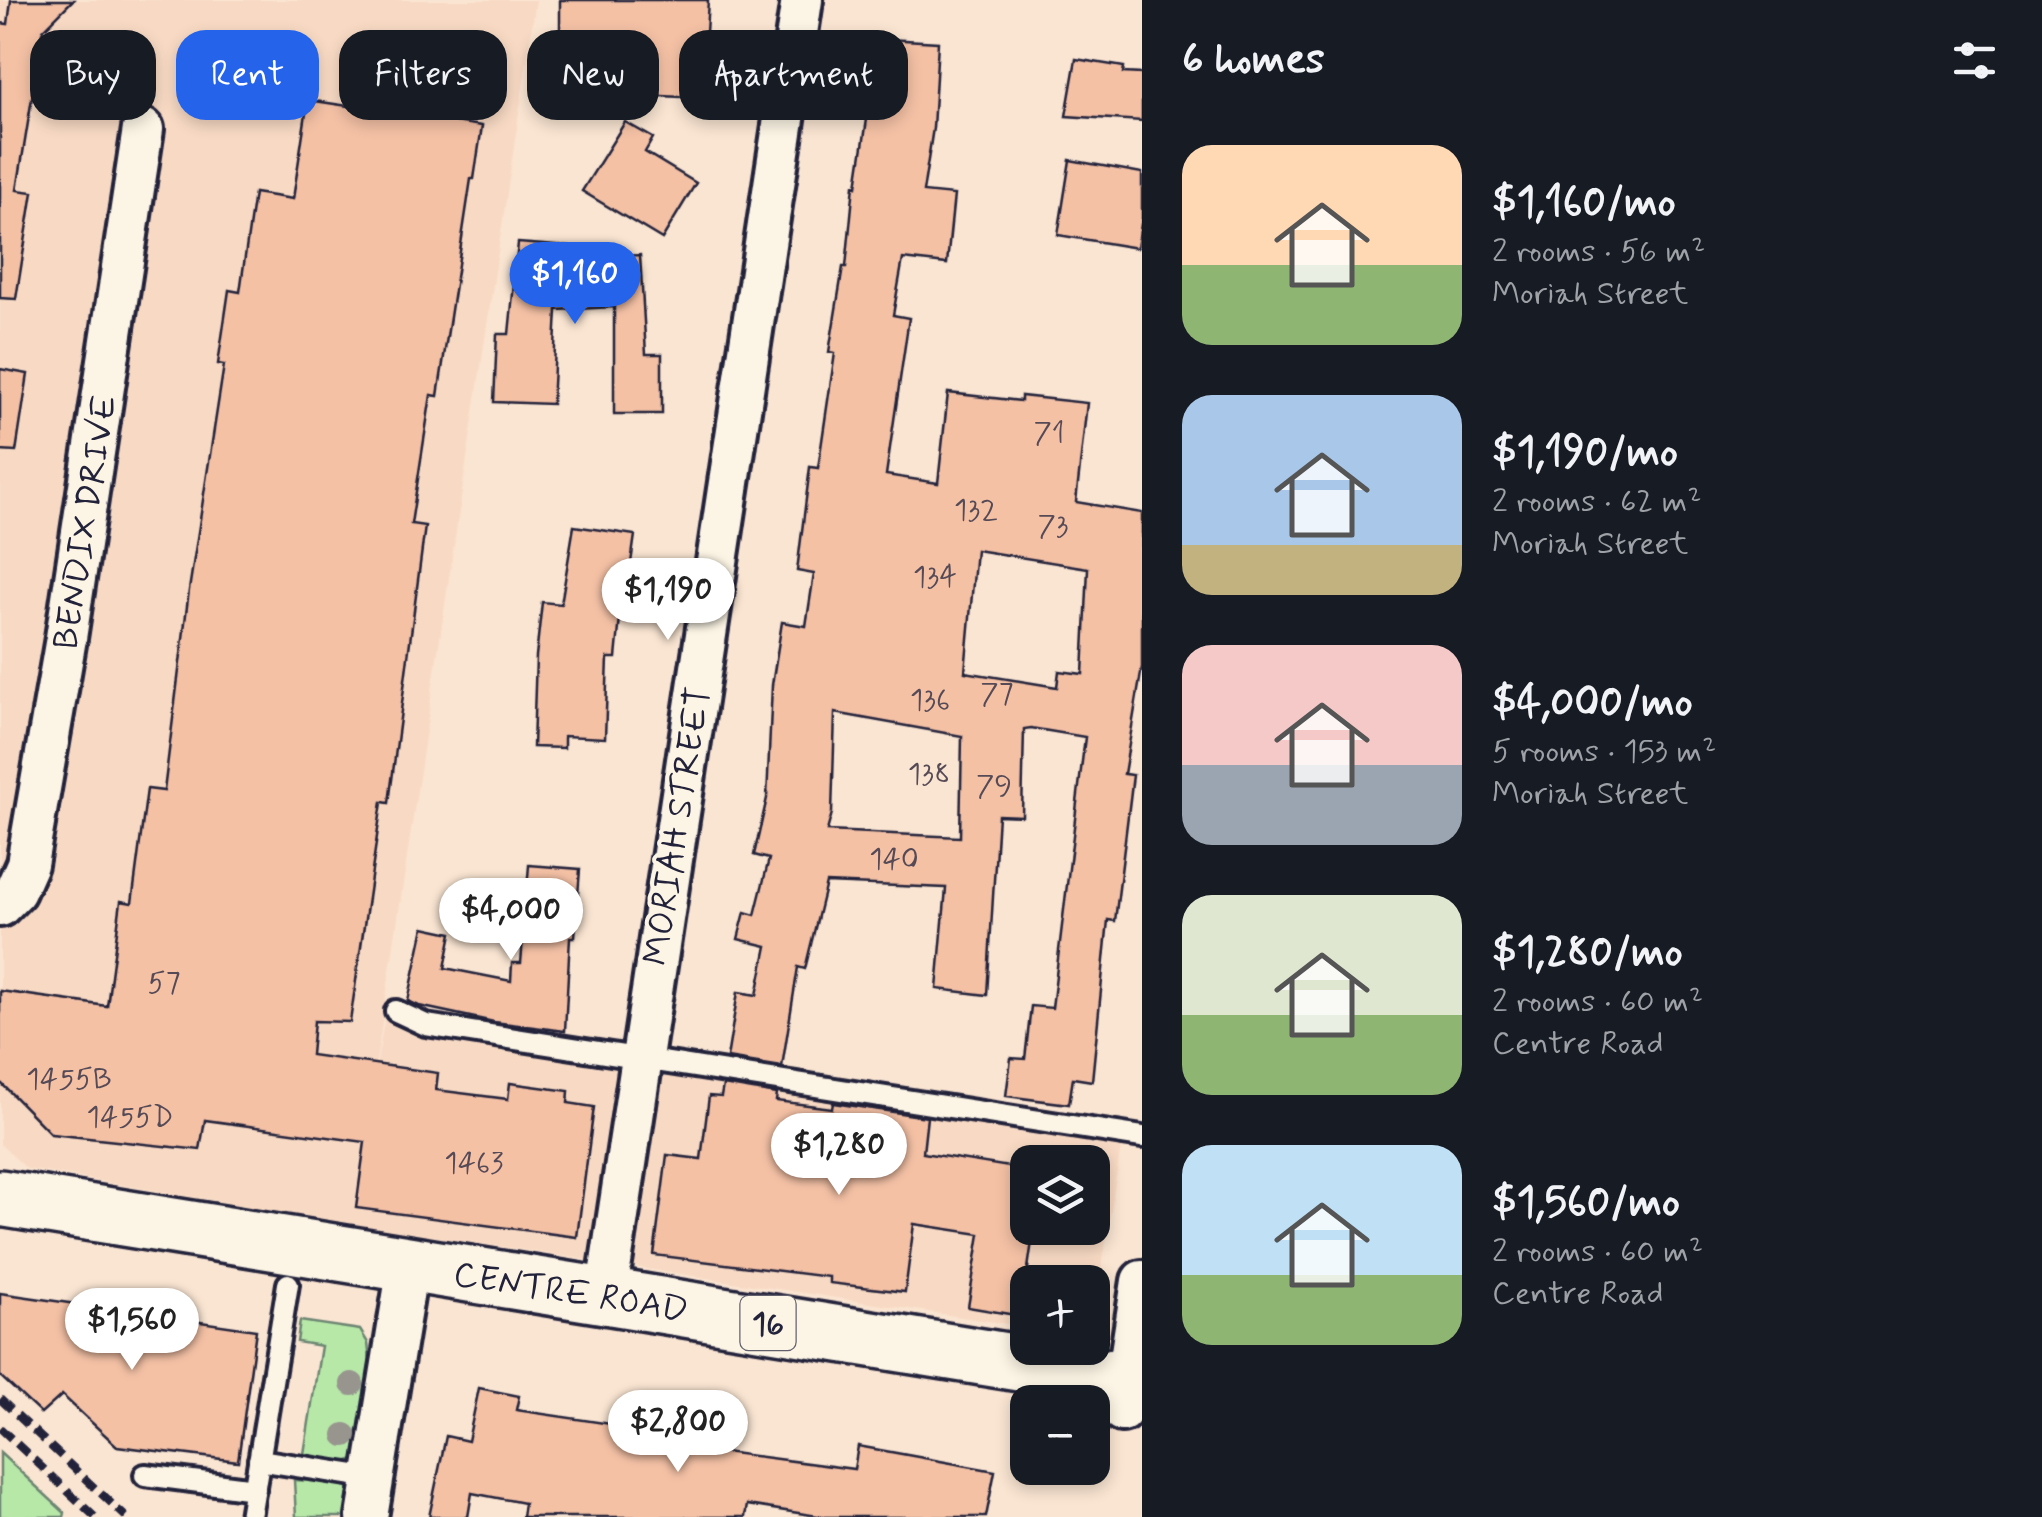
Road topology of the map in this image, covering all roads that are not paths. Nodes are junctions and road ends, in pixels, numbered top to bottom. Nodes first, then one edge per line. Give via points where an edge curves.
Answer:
1 (802, 0) edge
2 (143, 129) dead end
3 (0, 906) edge
4 (396, 1011) dead end
5 (640, 1059) junction
6 (1142, 1137) edge
7 (0, 1198) edge
8 (0, 1237) edge
9 (1142, 1281) edge
10 (288, 1284) junction
11 (405, 1284) junction
12 (606, 1296) junction
13 (1116, 1399) edge
14 (259, 1460) junction
15 (145, 1475) dead end
16 (255, 1489) junction
17 (370, 1498) edge
18 (250, 1517) edge

1 - 5 street, MORIAH STREET
2 - 3 street, BENDIX DRIVE via 27,864 16,891
4 - 5 lane via 426,1025
5 - 6 lane
5 - 12 street, MORIAH STREET
7 - 11 main road, CENTRE ROAD / 16
8 - 10 main road, CENTRE ROAD / 16
9 - 13 street
10 - 11 main road, CENTRE ROAD / 16
10 - 14 lane
11 - 12 main road, CENTRE ROAD / 16
11 - 13 main road, CENTRE ROAD / 16 via 599,1328
11 - 17 street
12 - 13 main road, CENTRE ROAD / 16
14 - 16 lane
14 - 17 lane
15 - 16 lane
16 - 18 lane

